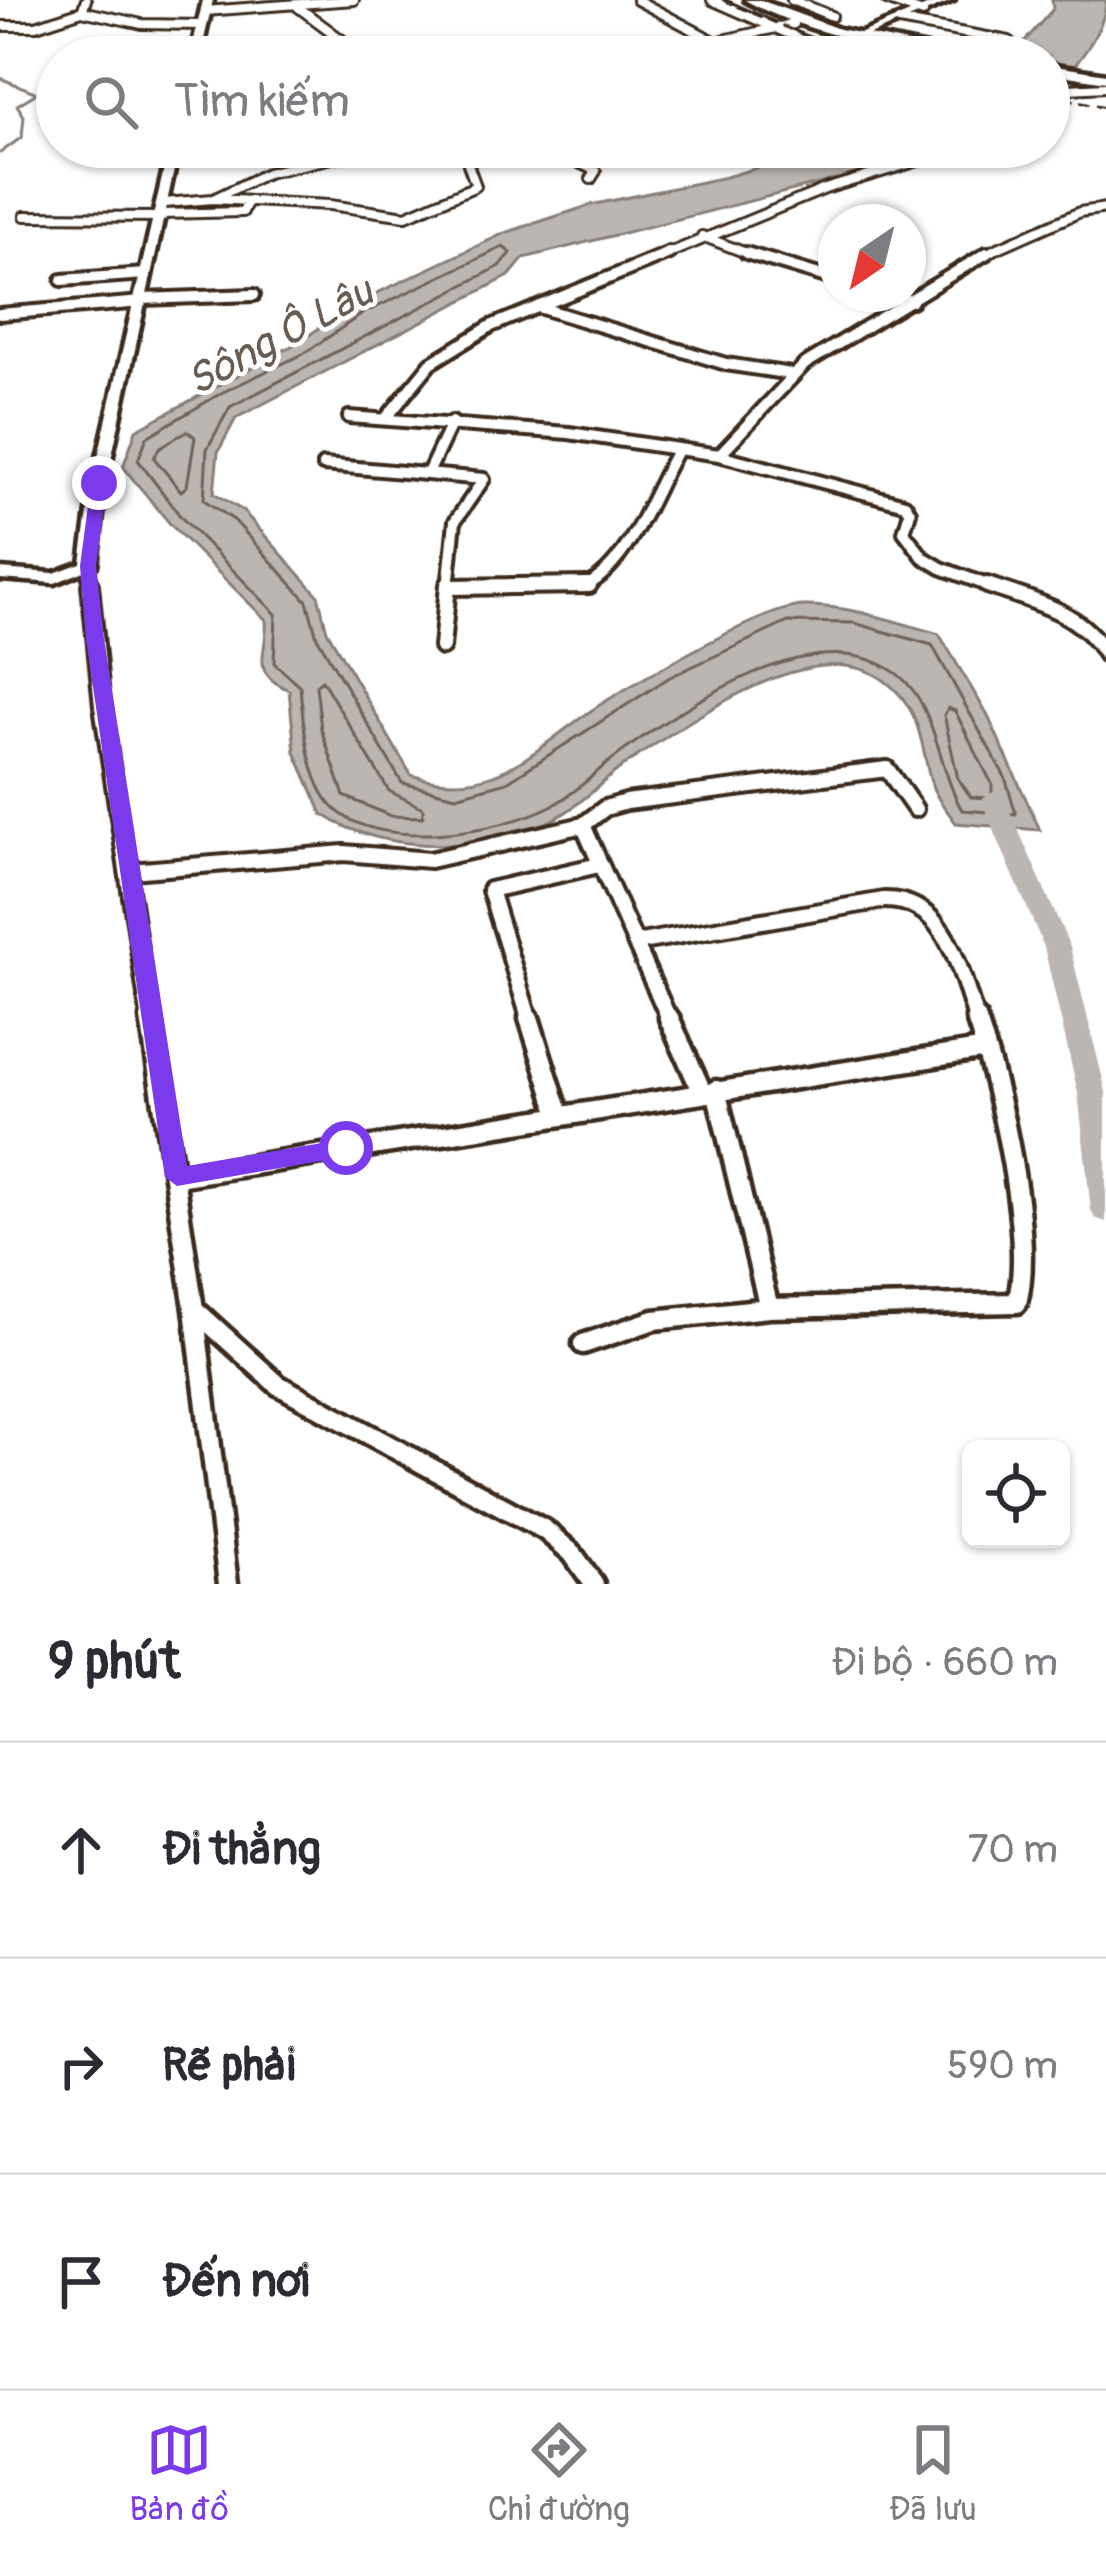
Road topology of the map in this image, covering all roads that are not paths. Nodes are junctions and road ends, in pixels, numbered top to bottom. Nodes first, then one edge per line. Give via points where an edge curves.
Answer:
1 (86, 0) edge
2 (354, 0) edge
3 (637, 0) edge
4 (712, 0) edge
5 (737, 0) edge
6 (750, 0) edge
7 (792, 0) edge
8 (886, 0) edge
9 (949, 0) edge
10 (207, 6) edge
11 (298, 7) junction
12 (82, 11) junction
13 (771, 13) junction
14 (923, 13) junction
15 (832, 16) dead end
16 (899, 21) junction
17 (793, 24) junction
18 (201, 25) junction
19 (0, 26) edge
20 (777, 28) junction
21 (199, 36) edge
22 (337, 36) edge
23 (711, 36) edge
24 (741, 36) edge
25 (794, 36) edge
26 (846, 36) edge
27 (850, 36) edge
28 (862, 36) edge
29 (982, 36) edge
30 (1070, 76) edge
31 (1104, 82) edge
32 (1070, 89) edge
33 (170, 168) edge
34 (292, 168) edge
35 (468, 168) edge
36 (590, 168) edge
37 (895, 168) edge
38 (591, 178) dead end
39 (214, 200) junction
40 (247, 203) junction
41 (1106, 208) edge
42 (163, 211) junction
43 (25, 216) dead end
44 (702, 236) junction
45 (145, 274) junction
46 (818, 276) edge
47 (62, 280) dead end
48 (926, 291) edge
49 (254, 295) dead end
50 (142, 301) junction
51 (538, 307) junction
52 (894, 312) edge
53 (0, 314) edge
54 (791, 374) junction
55 (349, 417) dead end
56 (387, 417) junction
57 (452, 422) junction
58 (679, 449) junction
59 (719, 455) junction
60 (323, 465) dead end
61 (428, 473) junction
62 (88, 566) junction
63 (0, 574) edge
64 (448, 587) junction
65 (442, 647) dead end
66 (1106, 655) edge
67 (915, 809) dead end
68 (583, 825) junction
69 (599, 865) junction
70 (131, 872) junction
71 (635, 944) junction
72 (986, 1048) junction
73 (709, 1091) junction
74 (559, 1113) junction
75 (177, 1177) junction
76 (769, 1308) junction
77 (194, 1309) junction
78 (583, 1344) dead end
79 (228, 1584) edge
80 (594, 1584) edge

1 - 12 street
2 - 11 street
3 - 23 street
4 - 20 street
5 - 13 highway
6 - 13 highway
7 - 15 street
8 - 14 street
9 - 14 main road
10 - 11 street
10 - 18 main road
11 - 22 street
12 - 18 street
12 - 19 street via 36,26
13 - 17 highway
13 - 27 highway
14 - 16 main road
16 - 28 main road
16 - 29 street
17 - 20 street
17 - 26 highway
18 - 21 main road
20 - 24 street
20 - 25 street
30 - 31 highway
31 - 32 street
33 - 42 main road
34 - 39 street
35 - 40 street via 476,186 414,215
36 - 38 street
37 - 44 street
39 - 40 street
39 - 42 street
40 - 42 street via 243,212
41 - 48 street via 968,261
42 - 43 street
42 - 45 main road
44 - 46 street
44 - 51 street
45 - 47 street
45 - 50 main road
49 - 50 street
50 - 53 street
50 - 62 main road
51 - 54 street via 726,364
51 - 56 street via 441,354
52 - 54 street
54 - 59 street
55 - 56 street
56 - 57 street
57 - 58 street
57 - 61 street
58 - 59 street
58 - 64 street via 599,582
59 - 66 street via 905,504 904,532 923,557 1073,616
60 - 61 street
61 - 64 street via 484,479 455,521
62 - 63 main road via 55,578
62 - 70 street
64 - 65 street
67 - 68 street via 886,769 626,802
68 - 69 street
68 - 70 street via 430,860 344,853
69 - 71 street
69 - 74 street via 490,890
70 - 75 street
71 - 72 street via 912,899 939,922
71 - 73 street
72 - 73 street
72 - 76 street via 1024,1252 1022,1300
73 - 74 street
73 - 76 street
74 - 75 street
75 - 77 street
76 - 78 street via 654,1320
77 - 79 street
77 - 80 street via 278,1384 545,1530

